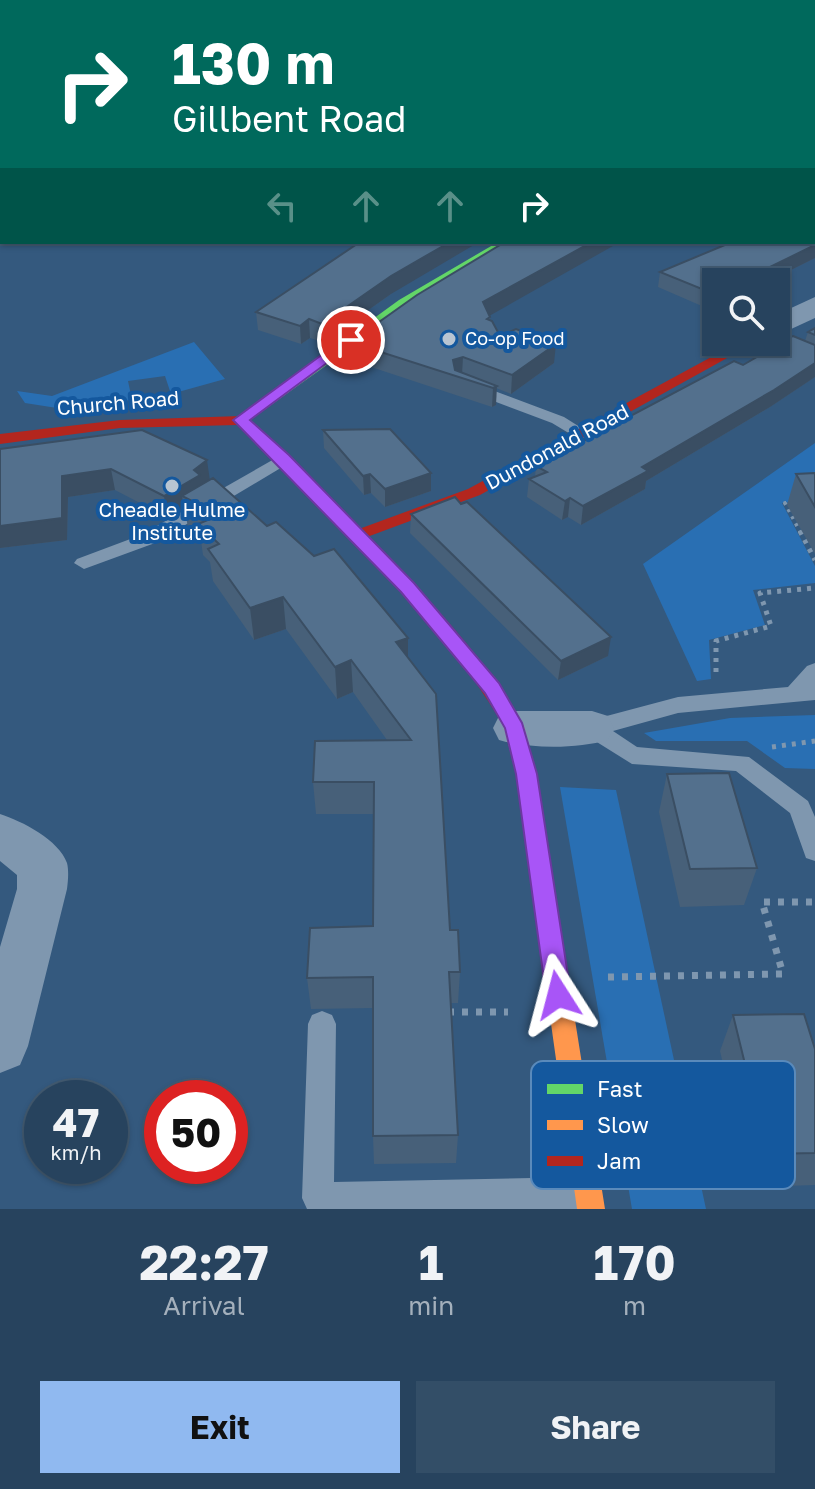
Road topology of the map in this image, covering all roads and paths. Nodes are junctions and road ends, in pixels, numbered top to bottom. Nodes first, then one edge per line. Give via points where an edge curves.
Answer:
1 (503, 244) edge
2 (815, 306) edge
3 (790, 319) edge
4 (724, 356) edge
5 (461, 383) edge
6 (241, 420) junction
7 (583, 434) junction
8 (0, 439) edge
9 (283, 459) junction
10 (800, 503) edge
11 (357, 535) junction
12 (815, 560) edge
13 (84, 563) dead end
14 (815, 588) edge
15 (815, 671) edge
16 (806, 692) edge
17 (716, 701) junction
18 (515, 728) junction
19 (592, 728) junction
20 (0, 834) edge
21 (815, 851) edge
22 (815, 902) edge
23 (556, 978) junction
24 (561, 1011) junction
25 (448, 1012) edge
26 (322, 1024) dead end
27 (0, 1046) edge
28 (569, 1061) edge
29 (590, 1201) edge

1 - 6 main road via 404,303
2 - 3 street
4 - 7 main road, Dundonald Road
5 - 7 lane
6 - 8 main road, Church Road via 171,418
6 - 9 main road
7 - 11 main road, Dundonald Road via 474,492
9 - 11 main road
9 - 13 lane via 148,539
10 - 12 path via 785,503
11 - 18 main road via 492,688
14 - 17 path via 760,593 771,626 716,641
15 - 16 lane
16 - 17 lane
17 - 19 lane via 678,705
18 - 19 street
18 - 23 main road
19 - 21 lane via 632,755 741,763 800,808
20 - 27 street via 43,866 42,889
22 - 23 path via 762,902 783,974
23 - 24 main road
24 - 25 path
24 - 28 main road
26 - 29 lane via 318,1198

